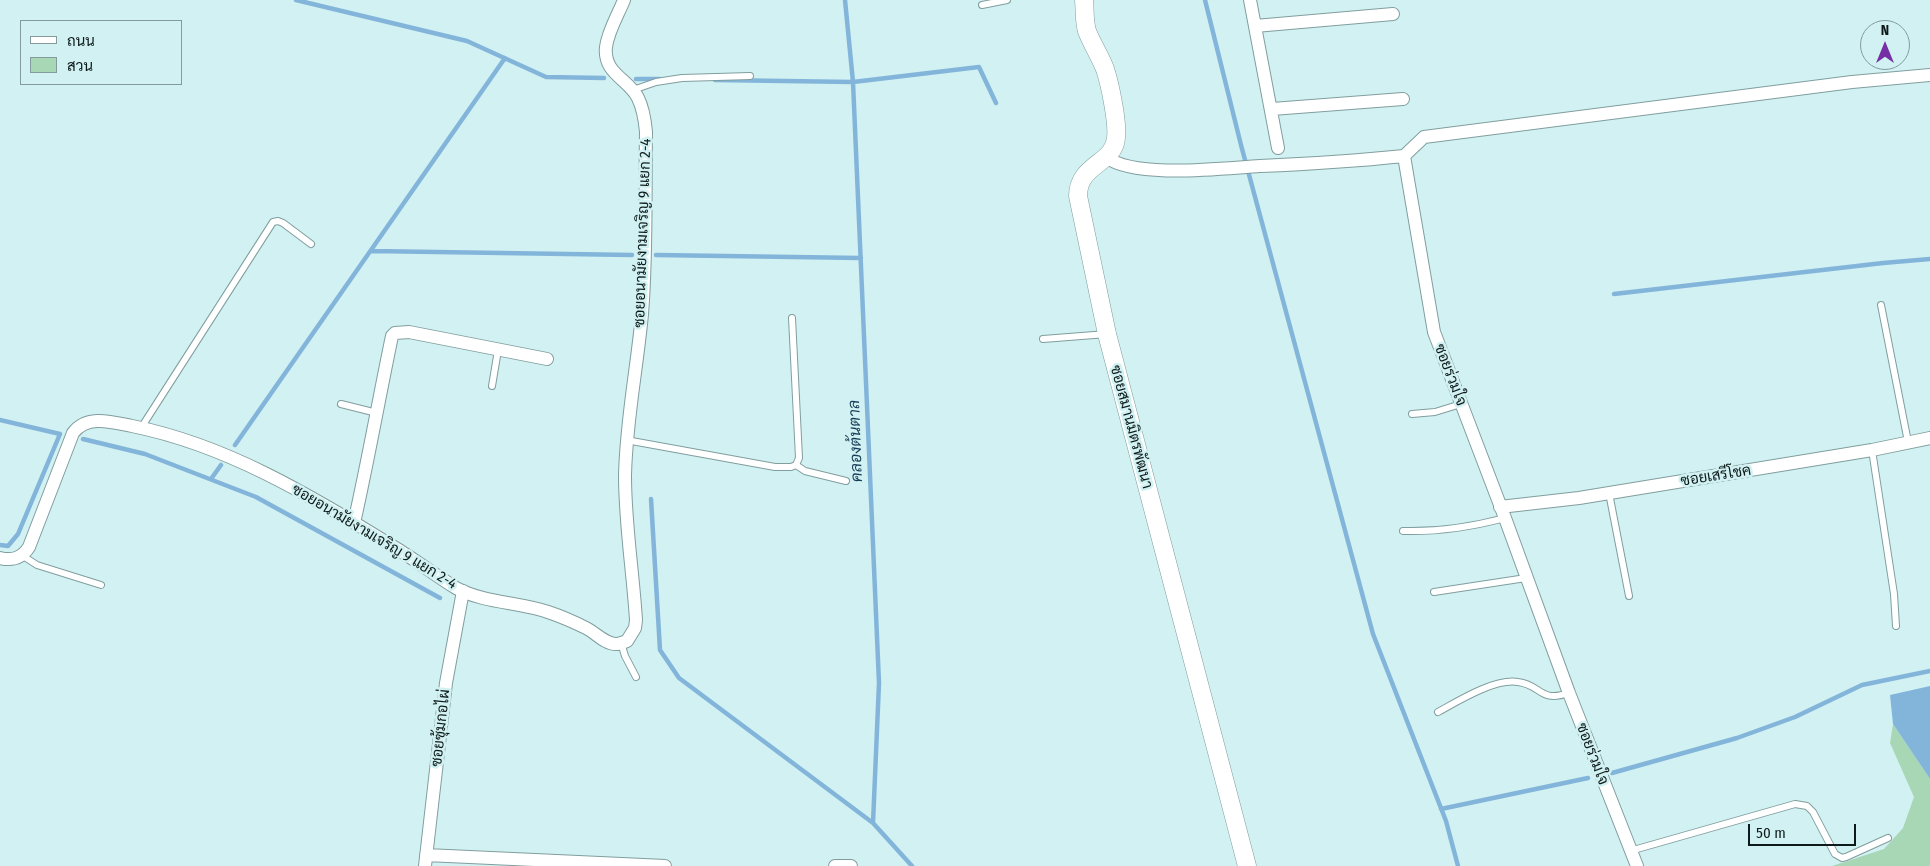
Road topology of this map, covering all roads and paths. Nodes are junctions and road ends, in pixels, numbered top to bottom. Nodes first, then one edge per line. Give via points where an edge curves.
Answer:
1 (624, 0) edge
2 (1007, 0) edge
3 (1084, 0) edge
4 (1250, 0) edge
5 (982, 5) dead end
6 (1393, 14) dead end
7 (1255, 26) junction
8 (1930, 74) edge
9 (750, 76) dead end
10 (633, 90) junction
11 (1403, 99) dead end
12 (1272, 110) junction
13 (1278, 148) dead end
14 (1404, 156) junction
15 (1106, 158) junction
16 (311, 244) dead end
17 (1881, 305) dead end
18 (792, 318) dead end
19 (1106, 334) junction
20 (1043, 339) dead end
21 (498, 350) junction
22 (547, 360) dead end
23 (492, 386) dead end
24 (341, 404) dead end
25 (1461, 404) junction
26 (377, 413) junction
27 (1412, 414) dead end
28 (140, 428) junction
29 (1930, 438) edge
30 (626, 440) junction
31 (1908, 442) junction
32 (1872, 450) junction
33 (796, 465) junction
34 (846, 481) dead end
35 (1609, 493) junction
36 (1503, 512) junction
37 (354, 523) junction
38 (1403, 531) dead end
39 (23, 556) junction
40 (0, 558) edge
41 (1526, 578) junction
42 (101, 585) dead end
43 (463, 591) junction
44 (1434, 592) dead end
45 (1628, 596) dead end
46 (1896, 626) dead end
47 (621, 643) junction
48 (636, 677) dead end
49 (1568, 693) junction
50 (1438, 712) dead end
51 (1888, 838) dead end
52 (1630, 851) junction
53 (426, 860) edge
54 (665, 866) edge
55 (834, 866) edge
56 (851, 866) edge
57 (1247, 866) edge
58 (1637, 866) edge

1 - 10 street, ซอยอนามัยงามเจริญ 9 แยก 2-4 via 608,38 606,55 613,73
2 - 5 lane
3 - 15 street, ซอยสมานมิตรพัฒนา via 1087,30 1106,70 1117,136 1114,148
4 - 7 street
6 - 7 street
7 - 12 street
8 - 14 street via 1424,137
9 - 10 lane via 682,78
10 - 30 street, ซอยอนามัยงามเจริญ 9 แยก 2-4 via 642,108 646,132 644,267 637,367
11 - 12 street
12 - 13 street
14 - 15 street via 1349,162 1179,170 1141,168
14 - 25 street, ซอยร่วมใจ via 1434,332
15 - 19 street, ซอยสมานมิตรพัฒนา via 1094,166 1078,186
16 - 28 lane via 284,223 272,222
17 - 31 lane
18 - 33 lane via 799,458
19 - 20 lane
19 - 57 street, ซอยสมานมิตรพัฒนา
21 - 22 street
21 - 23 lane
21 - 26 street via 409,332 395,333
24 - 26 lane
25 - 27 lane via 1435,412
25 - 36 street, ซอยร่วมใจ
26 - 37 street
28 - 37 street, ซอยอนามัยงามเจริญ 9 แยก 2-4 via 240,460
28 - 39 street, ซอยอนามัยงามเจริญ 9 แยก 2-4 via 96,421 78,426
29 - 31 street, ซอยเสรีโชค
30 - 33 lane via 775,467
30 - 47 street, ซอยอนามัยงามเจริญ 9 แยก 2-4 via 625,510 636,620 632,635
31 - 32 street, ซอยเสรีโชค
32 - 35 street, ซอยเสรีโชค
32 - 46 lane
33 - 34 lane via 806,471
35 - 36 street, ซอยเสรีโชค
35 - 45 lane
36 - 38 lane via 1459,528
36 - 41 street, ซอยร่วมใจ
37 - 43 street, ซอยอนามัยงามเจริญ 9 แยก 2-4
39 - 40 street
39 - 42 lane via 37,565
41 - 44 lane
41 - 49 street, ซอยร่วมใจ
43 - 47 street, ซอยอนามัยงามเจริญ 9 แยก 2-4 via 547,612 610,642
43 - 53 street, ซอยซุ้มกอไผ่ via 446,683
47 - 48 lane
49 - 50 lane via 1550,697 1521,682 1506,681
49 - 52 street, ซอยร่วมใจ
51 - 52 lane via 1846,857 1838,857 1813,812 1808,806 1795,804
52 - 58 street, ซอยร่วมใจ
53 - 54 street
55 - 56 street

